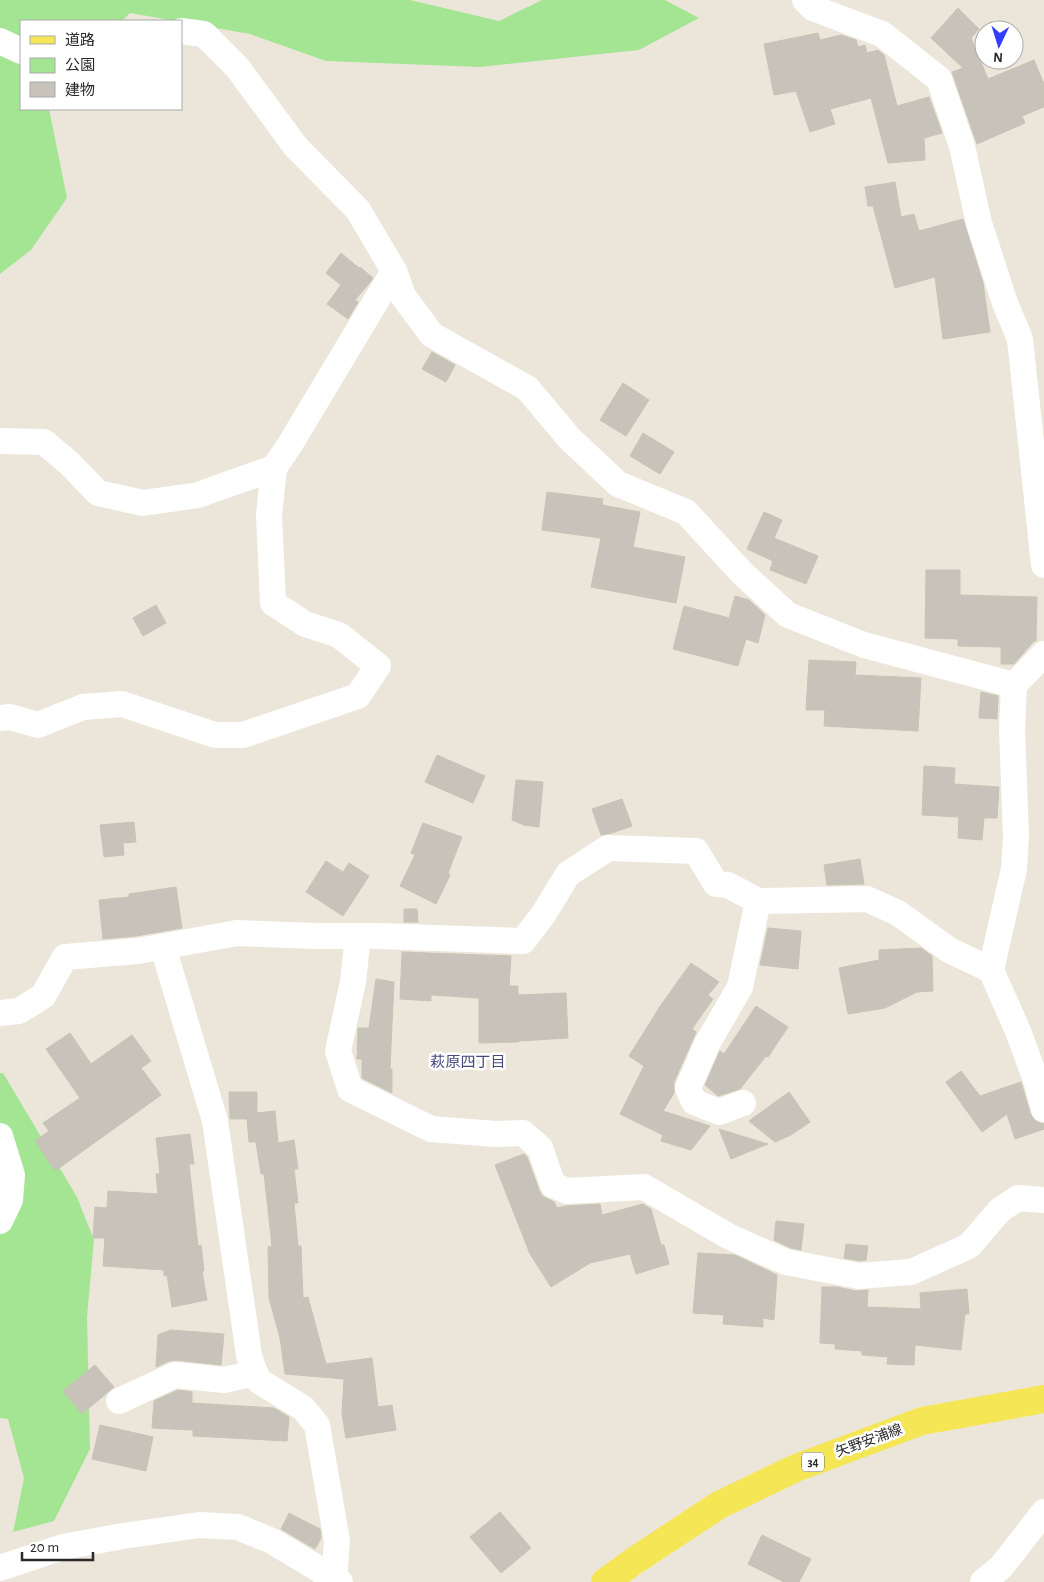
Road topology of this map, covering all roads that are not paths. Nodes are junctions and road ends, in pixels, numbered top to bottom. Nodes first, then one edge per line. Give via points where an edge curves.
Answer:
1 (805, 0) edge
2 (182, 31) edge
3 (0, 41) edge
4 (20, 50) edge
5 (394, 271) junction
6 (0, 441) edge
7 (274, 468) junction
8 (1044, 565) edge
9 (1044, 654) edge
10 (1014, 685) junction
11 (0, 718) edge
12 (758, 901) junction
13 (358, 936) junction
14 (162, 947) junction
15 (991, 970) junction
16 (0, 1013) edge
17 (743, 1103) dead end
18 (1044, 1109) edge
19 (0, 1136) edge
20 (1044, 1200) edge
21 (0, 1221) edge
22 (255, 1373) junction
23 (1044, 1399) edge
24 (119, 1401) dead end
25 (1044, 1512) edge
26 (0, 1568) edge
27 (337, 1580) edge
28 (605, 1582) edge
29 (983, 1582) edge

1 - 8 street via 813,8 882,34 939,79 962,146 979,223 1020,339
2 - 5 street via 204,34 237,67 296,147 358,210
3 - 4 street
5 - 7 street
5 - 10 street via 402,296 432,335 527,388 570,439 618,484 686,512 743,574 788,615 864,644
6 - 7 street via 44,442 98,493 143,503 198,494
7 - 11 street via 269,515 273,603 305,624 339,636 378,666 358,696 243,735 215,735 122,704 83,707 38,724
9 - 10 street
10 - 15 street via 1014,869
12 - 13 street via 728,885 716,884 696,851 608,848 568,874 523,941
12 - 15 street via 867,899 898,913 949,950
12 - 17 street via 740,987 707,1044 688,1088 694,1102 719,1112
13 - 14 street via 237,933
13 - 20 street via 353,982 338,1051 350,1089 431,1129 523,1133 540,1148 553,1185 566,1190 644,1187 728,1236 786,1262 858,1276 911,1272 969,1246 1000,1210 1018,1198
14 - 16 street via 65,956 44,996 19,1010
14 - 22 street via 215,1120 249,1355
15 - 18 street via 1018,1031
19 - 21 street via 12,1175 10,1200
22 - 24 street via 224,1380 174,1375
22 - 27 street via 259,1381 303,1408 317,1425 337,1541
23 - 28 main road, 矢野安浦線 / 34 via 922,1421 796,1468 719,1505
25 - 29 street via 1001,1567
26 - 27 street via 63,1547 199,1525 238,1528 272,1541

